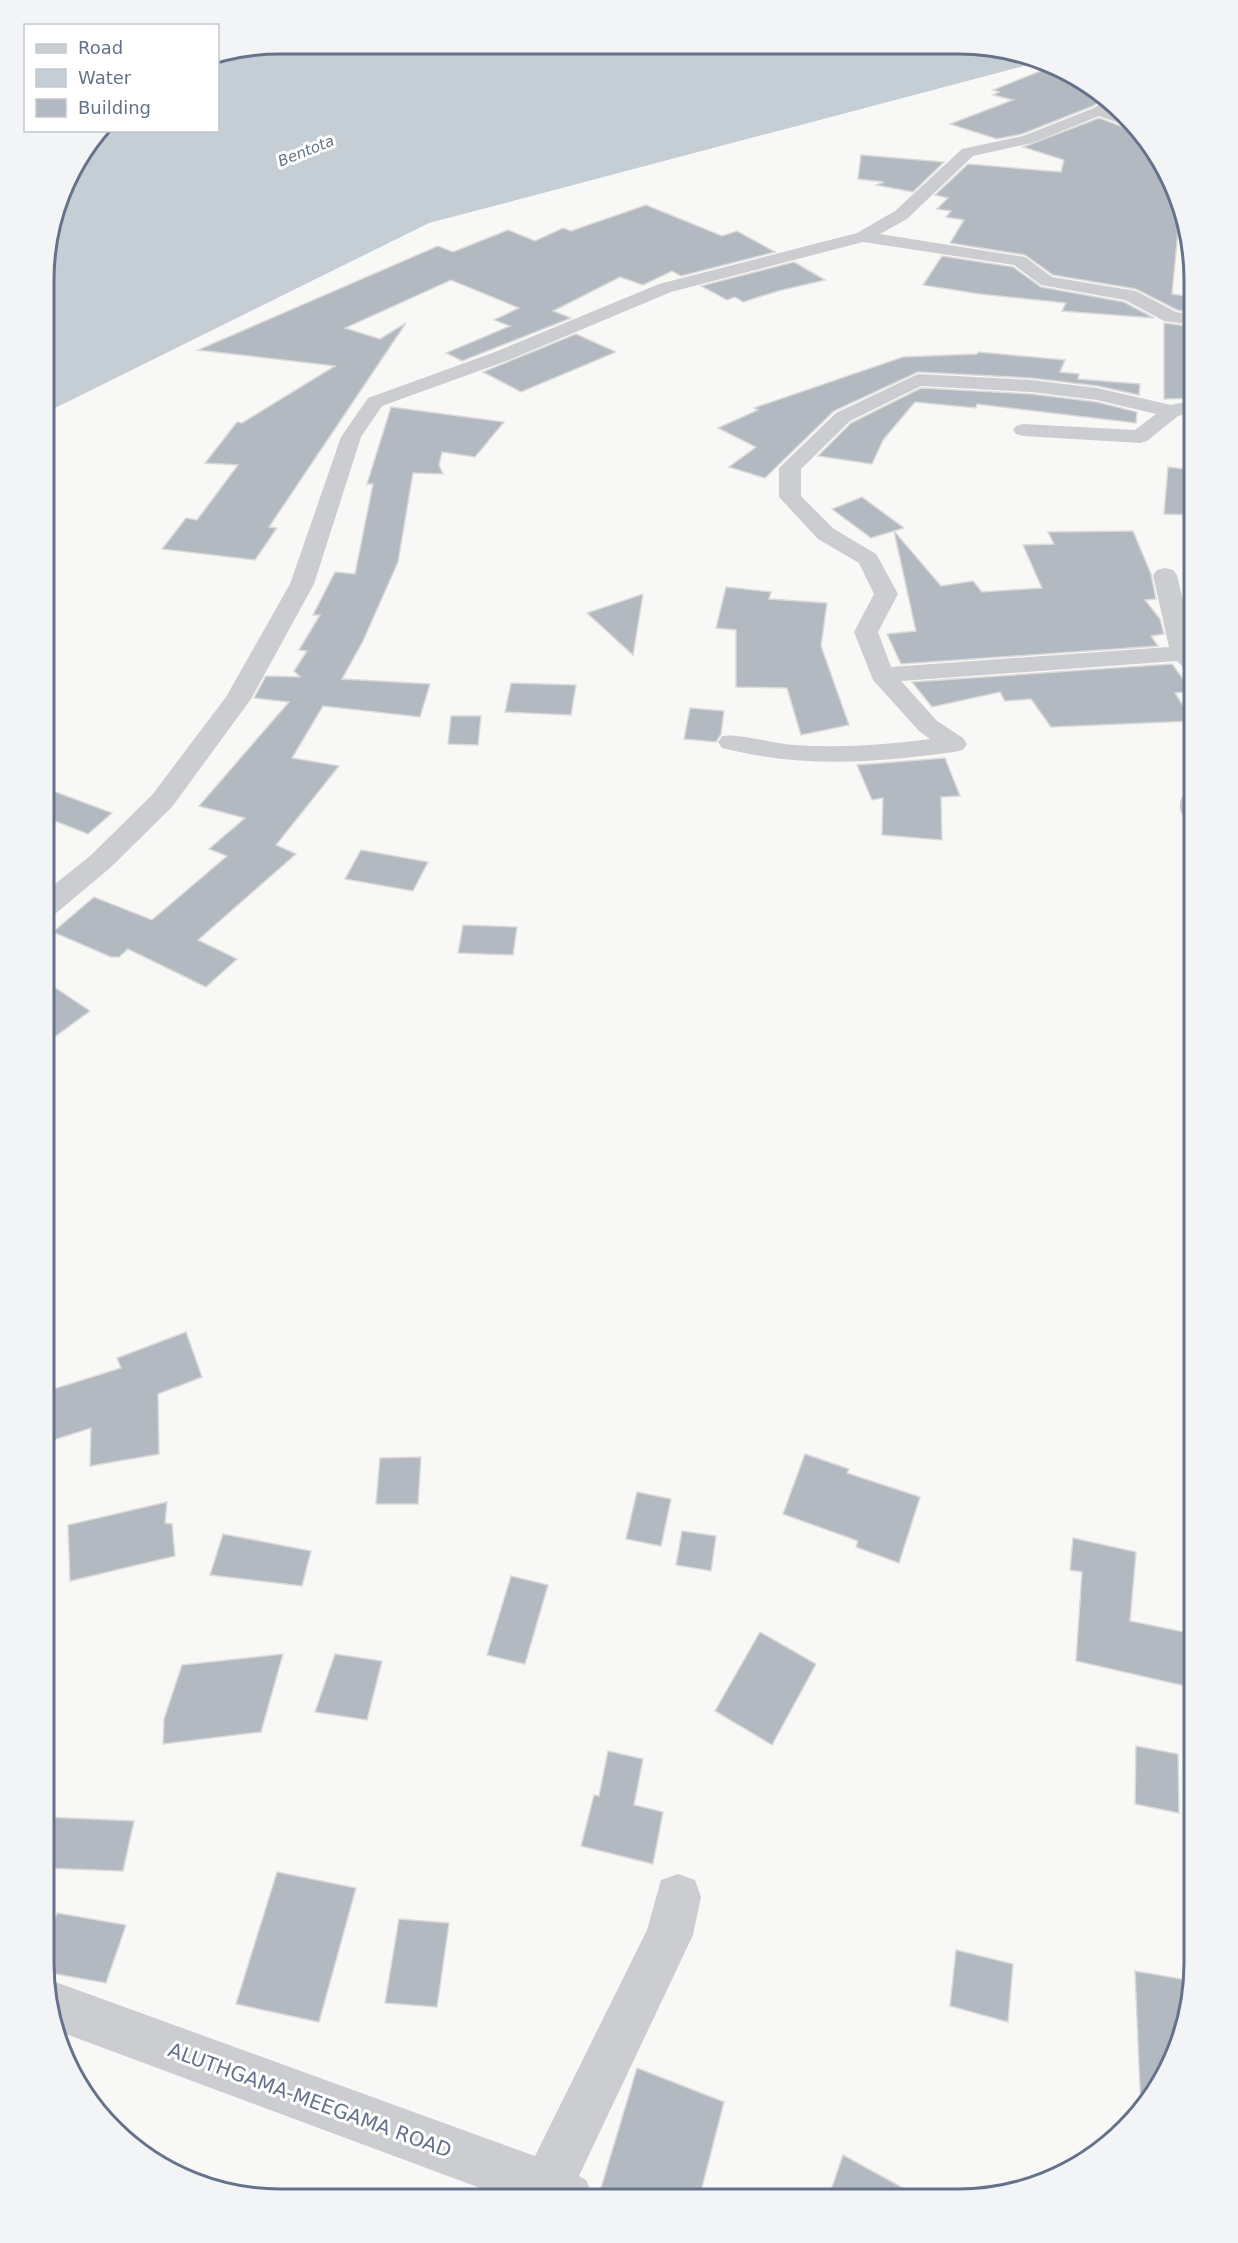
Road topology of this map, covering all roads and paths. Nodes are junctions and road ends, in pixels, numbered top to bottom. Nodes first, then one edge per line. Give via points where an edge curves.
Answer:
1 (1103, 107) edge
2 (863, 237) junction
3 (1184, 319) edge
4 (1184, 408) edge
5 (1170, 411) junction
6 (1023, 430) dead end
7 (1165, 575) dead end
8 (1184, 641) edge
9 (1184, 658) edge
10 (882, 675) junction
11 (731, 742) dead end
12 (54, 900) edge
13 (678, 1897) dead end
14 (58, 2007) edge
15 (547, 2189) edge
16 (560, 2189) edge

1 - 2 street via 1027,140 968,152 901,215
2 - 3 street via 1019,261 1047,281 1130,295 1171,317
2 - 12 street via 665,288 502,356 375,402 351,437 302,584 238,699 162,801 100,862
4 - 5 street
5 - 6 street via 1140,437
5 - 10 street via 1096,394 1031,386 918,380 843,417 790,468 790,497 826,534 868,559 886,594 866,632
7 - 8 street
9 - 10 street
10 - 11 street via 928,726 954,744 850,755 756,750
13 - 16 street via 669,1935
14 - 15 street, ALUTHGAMA-MEEGAMA ROAD

